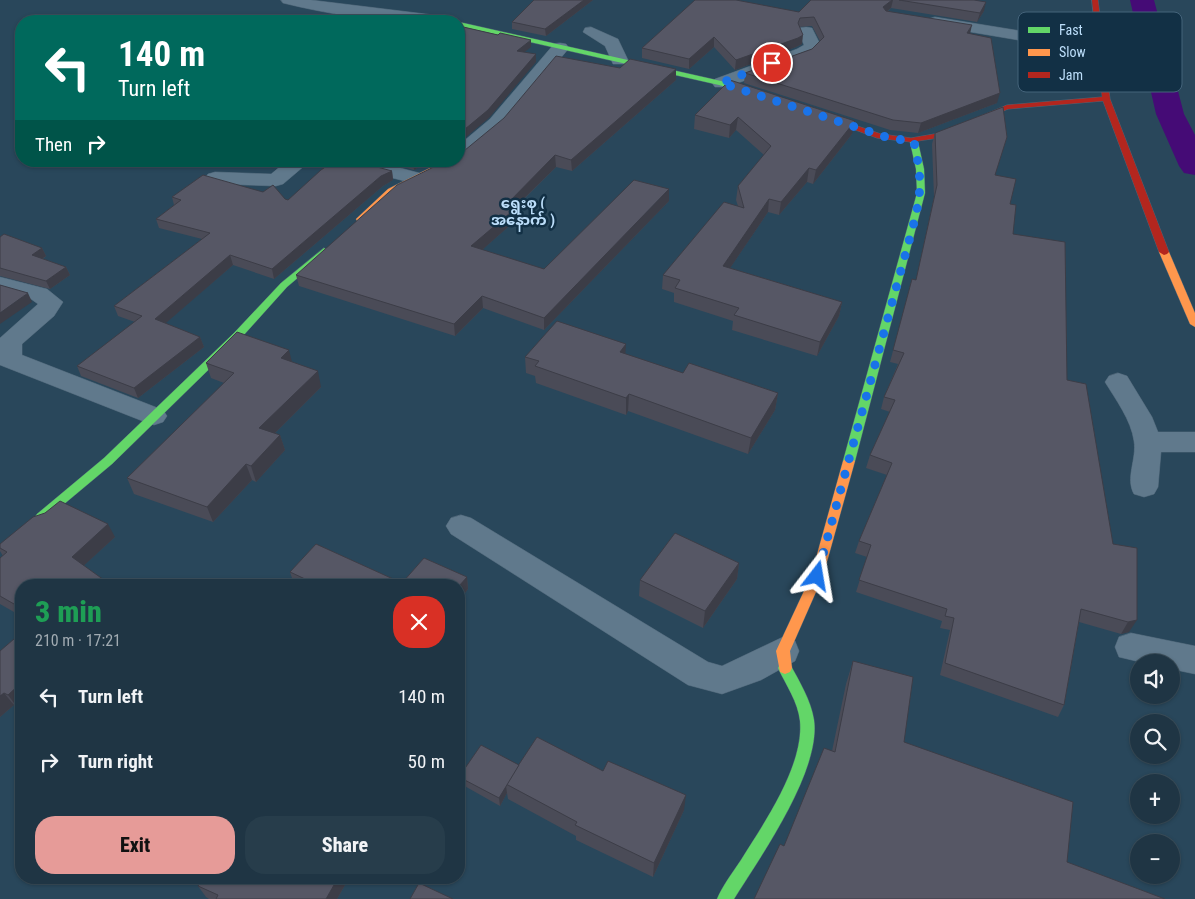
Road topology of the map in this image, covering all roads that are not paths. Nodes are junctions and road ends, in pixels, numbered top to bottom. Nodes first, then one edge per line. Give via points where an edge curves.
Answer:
1 (289, 0) edge
2 (392, 15) edge
3 (920, 19) edge
4 (465, 25) edge
5 (591, 32) dead end
6 (806, 32) edge
7 (1018, 35) edge
8 (560, 48) junction
9 (619, 60) junction
10 (721, 83) junction
11 (1105, 92) edge
12 (770, 99) edge
13 (1106, 99) junction
14 (805, 110) edge
15 (914, 142) junction
16 (465, 150) edge
17 (292, 167) edge
18 (373, 167) edge
19 (439, 167) edge
20 (215, 178) edge
21 (416, 178) junction
22 (352, 226) edge
23 (330, 246) edge
24 (0, 284) edge
25 (1195, 324) edge
26 (1118, 382) dead end
27 (154, 416) junction
28 (1148, 442) junction
29 (1195, 442) edge
30 (1144, 487) dead end
31 (41, 517) edge
32 (461, 526) dead end
33 (1131, 648) dead end
34 (783, 651) junction
35 (1195, 660) edge
36 (725, 899) edge

1 - 2 street
3 - 7 street
4 - 8 street
5 - 9 street via 612,43
6 - 10 street via 813,46 803,53
8 - 9 street
8 - 16 street via 497,123
9 - 10 street
10 - 12 street
11 - 13 street
13 - 15 street via 996,109 941,135
13 - 25 street via 1155,232
14 - 15 street via 886,137
15 - 34 street via 921,193 912,230 817,576
17 - 20 street via 276,180
18 - 21 street
19 - 21 street
21 - 22 street via 391,191
23 - 27 street via 284,285 238,335
24 - 27 street via 39,294 51,302 46,311 10,342 9,359
26 - 28 street via 1139,417
27 - 31 street via 108,461
28 - 29 street
28 - 30 street
32 - 34 street via 700,675 722,680 749,670
33 - 35 street
34 - 36 street via 784,665 807,722 804,755 776,814

